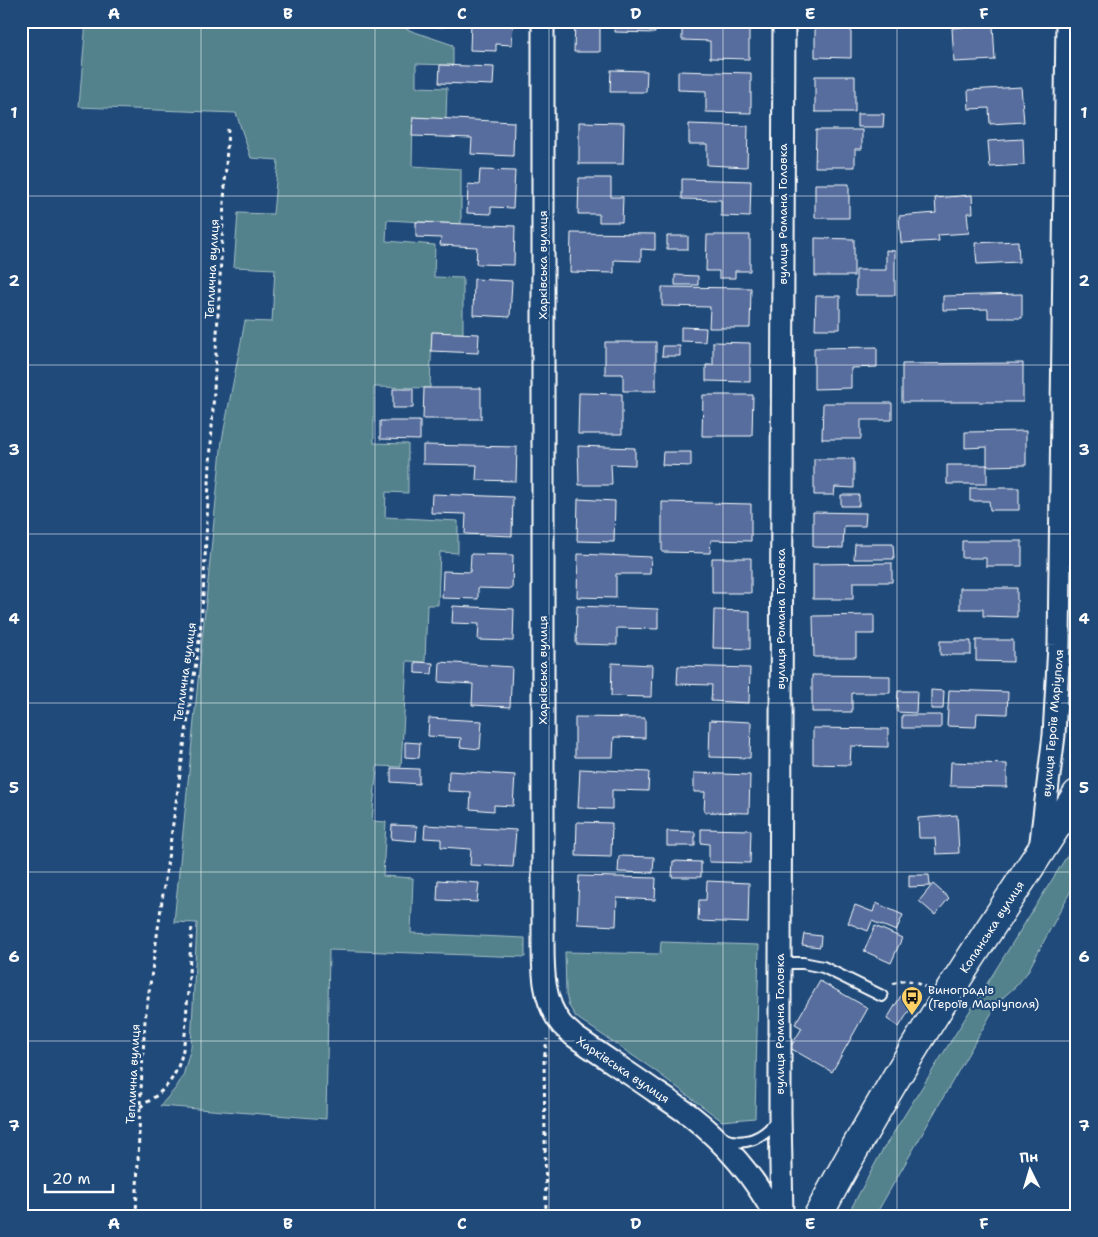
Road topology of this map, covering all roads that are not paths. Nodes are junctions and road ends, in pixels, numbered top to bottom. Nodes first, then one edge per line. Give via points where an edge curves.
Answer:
1 (543, 21) edge
2 (784, 21) edge
3 (1067, 21) edge
4 (1077, 794) edge
5 (1040, 854) junction
6 (780, 963) junction
7 (882, 996) road end
8 (780, 1114) junction
9 (711, 1134) junction
10 (775, 1216) edge
11 (782, 1216) edge
12 (818, 1216) edge

1 - 9 street, Харківська вулиця via 543,943 547,997 562,1025 574,1036 691,1116
2 - 6 street, вулиця Романа Головка
3 - 5 street, вулиця Героїв Маріуполя via 1059,645 1054,735
4 - 5 highway, Копанська вулиця
5 - 12 highway, Копанська вулиця via 885,1095
6 - 7 lane via 823,967
6 - 8 street, вулиця Романа Головка
8 - 9 lane via 772,1128 749,1140 737,1141
8 - 11 street, вулиця Романа Головка
9 - 10 street, Харківська вулиця via 751,1178

